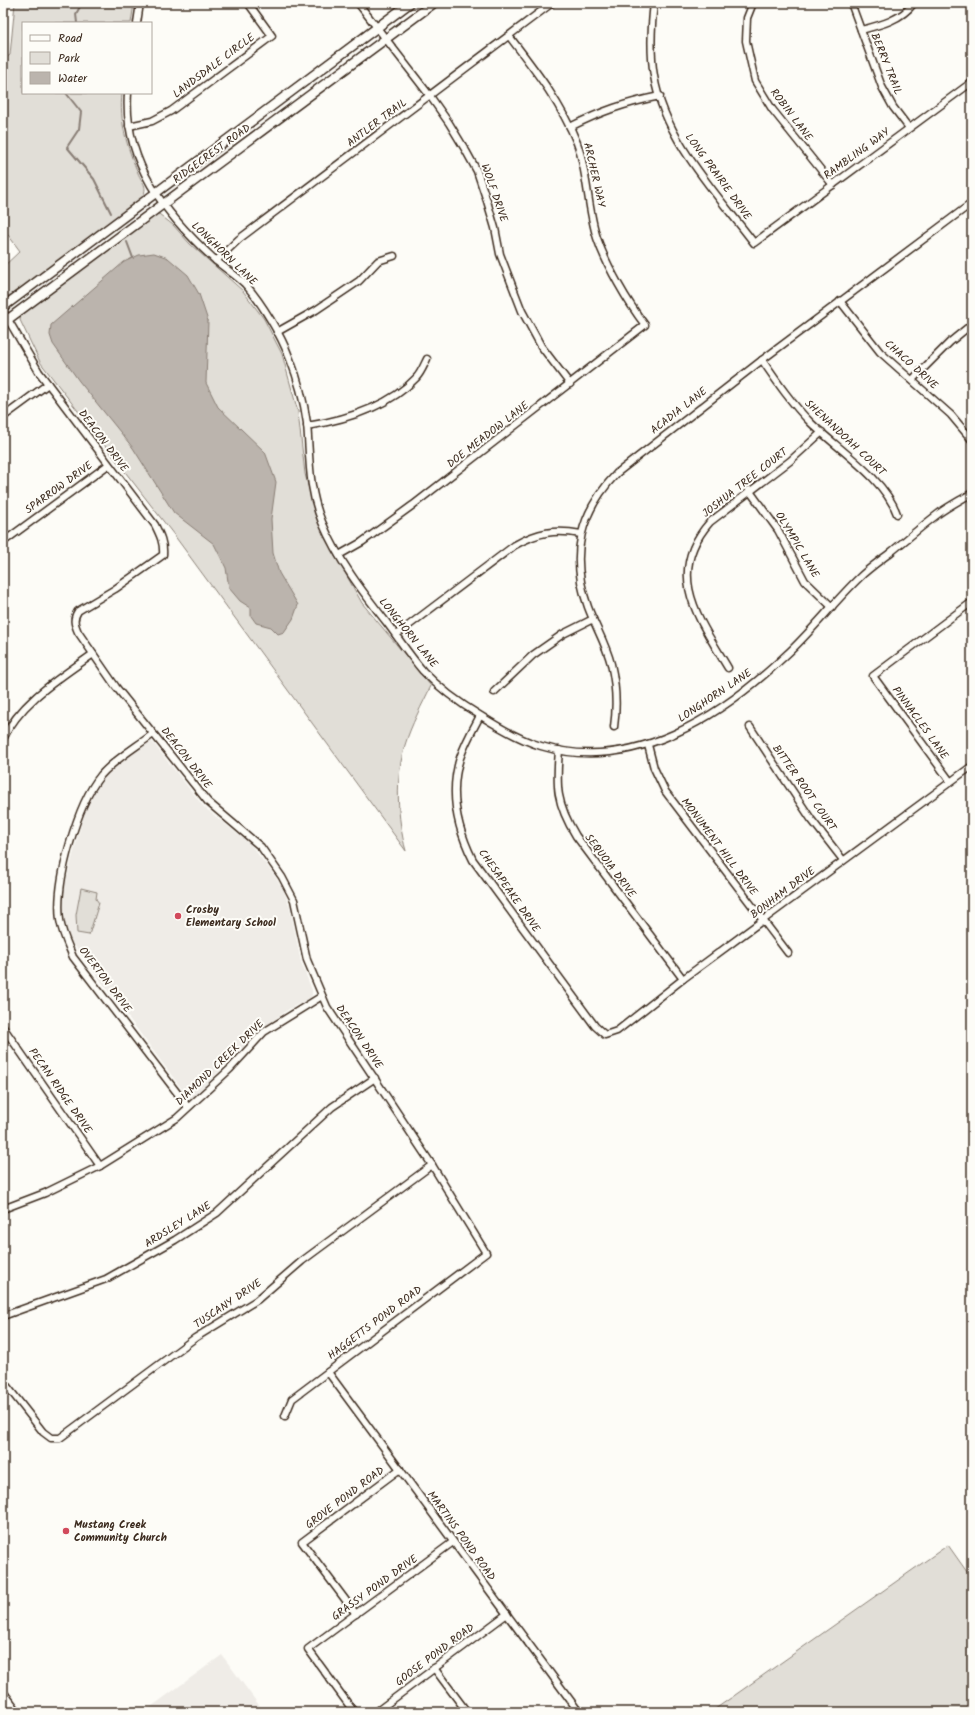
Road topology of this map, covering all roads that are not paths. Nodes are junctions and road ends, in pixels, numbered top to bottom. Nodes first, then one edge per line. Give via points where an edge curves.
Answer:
1 (140, 3) edge
2 (248, 3) edge
3 (358, 3) edge
4 (410, 3) edge
5 (434, 3) edge
6 (552, 3) edge
7 (654, 3) edge
8 (753, 3) edge
9 (851, 3) edge
10 (914, 3) edge
11 (137, 22) edge
12 (377, 28) junction
13 (861, 30) junction
14 (509, 36) junction
15 (385, 39) junction
16 (972, 82) edge
17 (128, 94) edge
18 (430, 96) junction
19 (660, 96) junction
20 (129, 126) junction
21 (570, 127) junction
22 (909, 128) junction
23 (833, 185) junction
24 (155, 193) junction
25 (972, 203) edge
26 (163, 204) junction
27 (754, 243) joint
28 (394, 256) dead end
29 (216, 261) junction
30 (840, 301) junction
31 (3, 307) edge
32 (3, 311) edge
33 (6, 321) edge
34 (972, 324) edge
35 (645, 325) joint
36 (277, 332) junction
37 (427, 360) dead end
38 (762, 360) junction
39 (912, 380) junction
40 (48, 384) junction
41 (570, 384) junction
42 (3, 417) edge
43 (307, 426) junction
44 (822, 432) junction
45 (972, 440) edge
46 (108, 465) junction
47 (749, 490) junction
48 (972, 493) edge
49 (897, 514) dead end
50 (581, 534) junction
51 (3, 542) edge
52 (339, 555) junction
53 (972, 602) edge
54 (832, 607) junction
55 (593, 619) junction
56 (396, 635) junction
57 (93, 654) junction
58 (728, 668) dead end
59 (494, 692) dead end
60 (480, 716) junction
61 (614, 727) dead end
62 (750, 727) dead end
63 (153, 734) junction
64 (3, 739) edge
65 (648, 745) junction
66 (559, 750) junction
67 (972, 766) edge
68 (950, 781) junction
69 (843, 860) junction
70 (762, 922) junction
71 (788, 953) dead end
72 (683, 979) junction
73 (322, 996) junction
74 (3, 1027) edge
75 (606, 1035) joint
76 (375, 1078) junction
77 (188, 1107) junction
78 (100, 1166) junction
79 (432, 1166) junction
80 (3, 1208) edge
81 (486, 1253) joint
82 (3, 1316) edge
83 (328, 1372) junction
84 (3, 1382) edge
85 (285, 1416) dead end
86 (400, 1469) junction
87 (453, 1542) junction
88 (356, 1614) junction
89 (506, 1614) junction
90 (434, 1668) junction
91 (3, 1693) edge
92 (17, 1712) edge
93 (354, 1712) edge
94 (376, 1712) edge
95 (467, 1712) edge
96 (579, 1712) edge

1 - 11 street
2 - 20 street, LANDSDALE CIRCLE via 272,36 170,111 152,121
3 - 12 street, WOLF DRIVE
4 - 12 main road, RIDGECREST ROAD
5 - 15 main road, RIDGECREST ROAD
6 - 14 street, ANTLER TRAIL
7 - 19 street, LONG PRAIRIE DRIVE via 651,33 654,77
8 - 23 street, ROBIN LANE via 748,18 746,41 755,81 772,109
9 - 13 street, BERRY TRAIL
10 - 13 street via 900,17
12 - 15 street, WOLF DRIVE
12 - 24 main road, RIDGECREST ROAD
13 - 22 street, BERRY TRAIL via 882,87
14 - 18 street, ANTLER TRAIL
14 - 21 street, ARCHER WAY via 561,107
15 - 18 street, WOLF DRIVE
15 - 26 main road, RIDGECREST ROAD
16 - 22 street, RAMBLING WAY
17 - 20 street, LONGHORN LANE
18 - 29 street, ANTLER TRAIL via 239,239
18 - 41 street, WOLF DRIVE via 477,171 495,228 500,254 522,311 541,346
19 - 21 street via 630,102
19 - 27 street, LONG PRAIRIE DRIVE via 675,135
20 - 24 street, LONGHORN LANE via 140,165
21 - 35 street, ARCHER WAY via 577,144 597,238 613,273
22 - 23 street, RAMBLING WAY
23 - 27 street, RAMBLING WAY
24 - 26 street, LONGHORN LANE
24 - 31 main road, RIDGECREST ROAD
25 - 30 street, ACADIA LANE
26 - 29 street, LONGHORN LANE
26 - 33 main road, RIDGECREST ROAD
28 - 36 street via 378,261 359,281
29 - 36 street, LONGHORN LANE via 245,285
30 - 38 street, ACADIA LANE
30 - 39 street, CHACO DRIVE via 880,352
32 - 33 street, DEACON DRIVE
33 - 40 street, DEACON DRIVE
34 - 39 street
35 - 41 street, DOE MEADOW LANE
36 - 43 street, LONGHORN LANE via 290,358
37 - 43 street via 417,378 394,396 352,416
38 - 44 street, SHENANDOAH COURT via 792,402
38 - 50 street, ACADIA LANE via 617,472 598,497
39 - 45 street, CHACO DRIVE via 958,422
40 - 42 street
40 - 46 street, DEACON DRIVE
41 - 52 street, DOE MEADOW LANE via 396,517
43 - 52 street, LONGHORN LANE via 309,474 321,519
44 - 47 street, JOSHUA TREE COURT via 790,461
44 - 49 street, SHENANDOAH COURT via 879,484 893,503
46 - 51 street, SPARROW DRIVE
46 - 57 street, DEACON DRIVE via 155,525 164,547 163,555 78,611 74,617 78,632
47 - 54 street, OLYMPIC LANE via 778,530 805,581
47 - 58 street, JOSHUA TREE COURT via 700,533 688,568 689,589 694,605
48 - 54 street, LONGHORN LANE via 940,513 867,571
50 - 55 street, ACADIA LANE via 579,573
50 - 56 street via 544,532 524,540
52 - 56 street, LONGHORN LANE via 357,586
53 - 68 street, PINNACLES LANE via 873,676
54 - 65 street, LONGHORN LANE via 787,654 741,692 686,729
55 - 59 street via 563,634 533,654
55 - 61 street, ACADIA LANE via 611,662 616,699
56 - 60 street, LONGHORN LANE via 424,672 460,703
57 - 63 street, DEACON DRIVE
57 - 64 street via 31,700 9,727
60 - 66 street, LONGHORN LANE via 526,740
60 - 75 street, CHESAPEAKE DRIVE via 460,759 456,780 457,820 463,841 473,860 594,1026
62 - 69 street, BITTER ROOT COURT via 811,819
63 - 73 street, DEACON DRIVE via 208,802 261,847 282,877 294,900 307,960
63 - 77 street, OVERTON DRIVE via 101,774 91,788 83,804 66,861 60,896 60,919 64,937 73,957
65 - 66 street, LONGHORN LANE via 605,753
65 - 70 street, MONUMENT HILL DRIVE via 654,768 665,791
66 - 72 street, SEQUOIA DRIVE via 557,792 567,821
67 - 68 street, BONHAM DRIVE
68 - 69 street, BONHAM DRIVE
69 - 70 street, BONHAM DRIVE
70 - 71 street, MONUMENT HILL DRIVE
70 - 72 street, BONHAM DRIVE
72 - 75 street, BONHAM DRIVE via 617,1031
73 - 76 street, DEACON DRIVE via 326,1007
73 - 77 street, DIAMOND CREEK DRIVE via 264,1032 230,1069
74 - 78 street, PECAN RIDGE DRIVE
76 - 79 street, DEACON DRIVE
76 - 82 street, ARDSLEY LANE via 332,1107 217,1214 106,1279
77 - 78 street, DIAMOND CREEK DRIVE via 177,1118
78 - 80 street, DIAMOND CREEK DRIVE via 45,1193
79 - 81 street, DEACON DRIVE
79 - 84 street, TUSCANY DRIVE via 302,1261 257,1300 195,1338 60,1438 51,1438 43,1432
81 - 83 street, HAGGETTS POND ROAD
83 - 85 street, HAGGETTS POND ROAD via 292,1398
83 - 86 street, MARTINS POND ROAD
86 - 87 street, MARTINS POND ROAD
86 - 88 street, GROVE POND ROAD via 302,1542
87 - 88 street, GRASSY POND DRIVE
87 - 89 street, MARTINS POND ROAD
88 - 93 street, GRASSY POND DRIVE via 308,1649
89 - 90 street, GOOSE POND ROAD
89 - 96 street, MARTINS POND ROAD
90 - 94 street, GOOSE POND ROAD
90 - 95 street
91 - 92 main road

